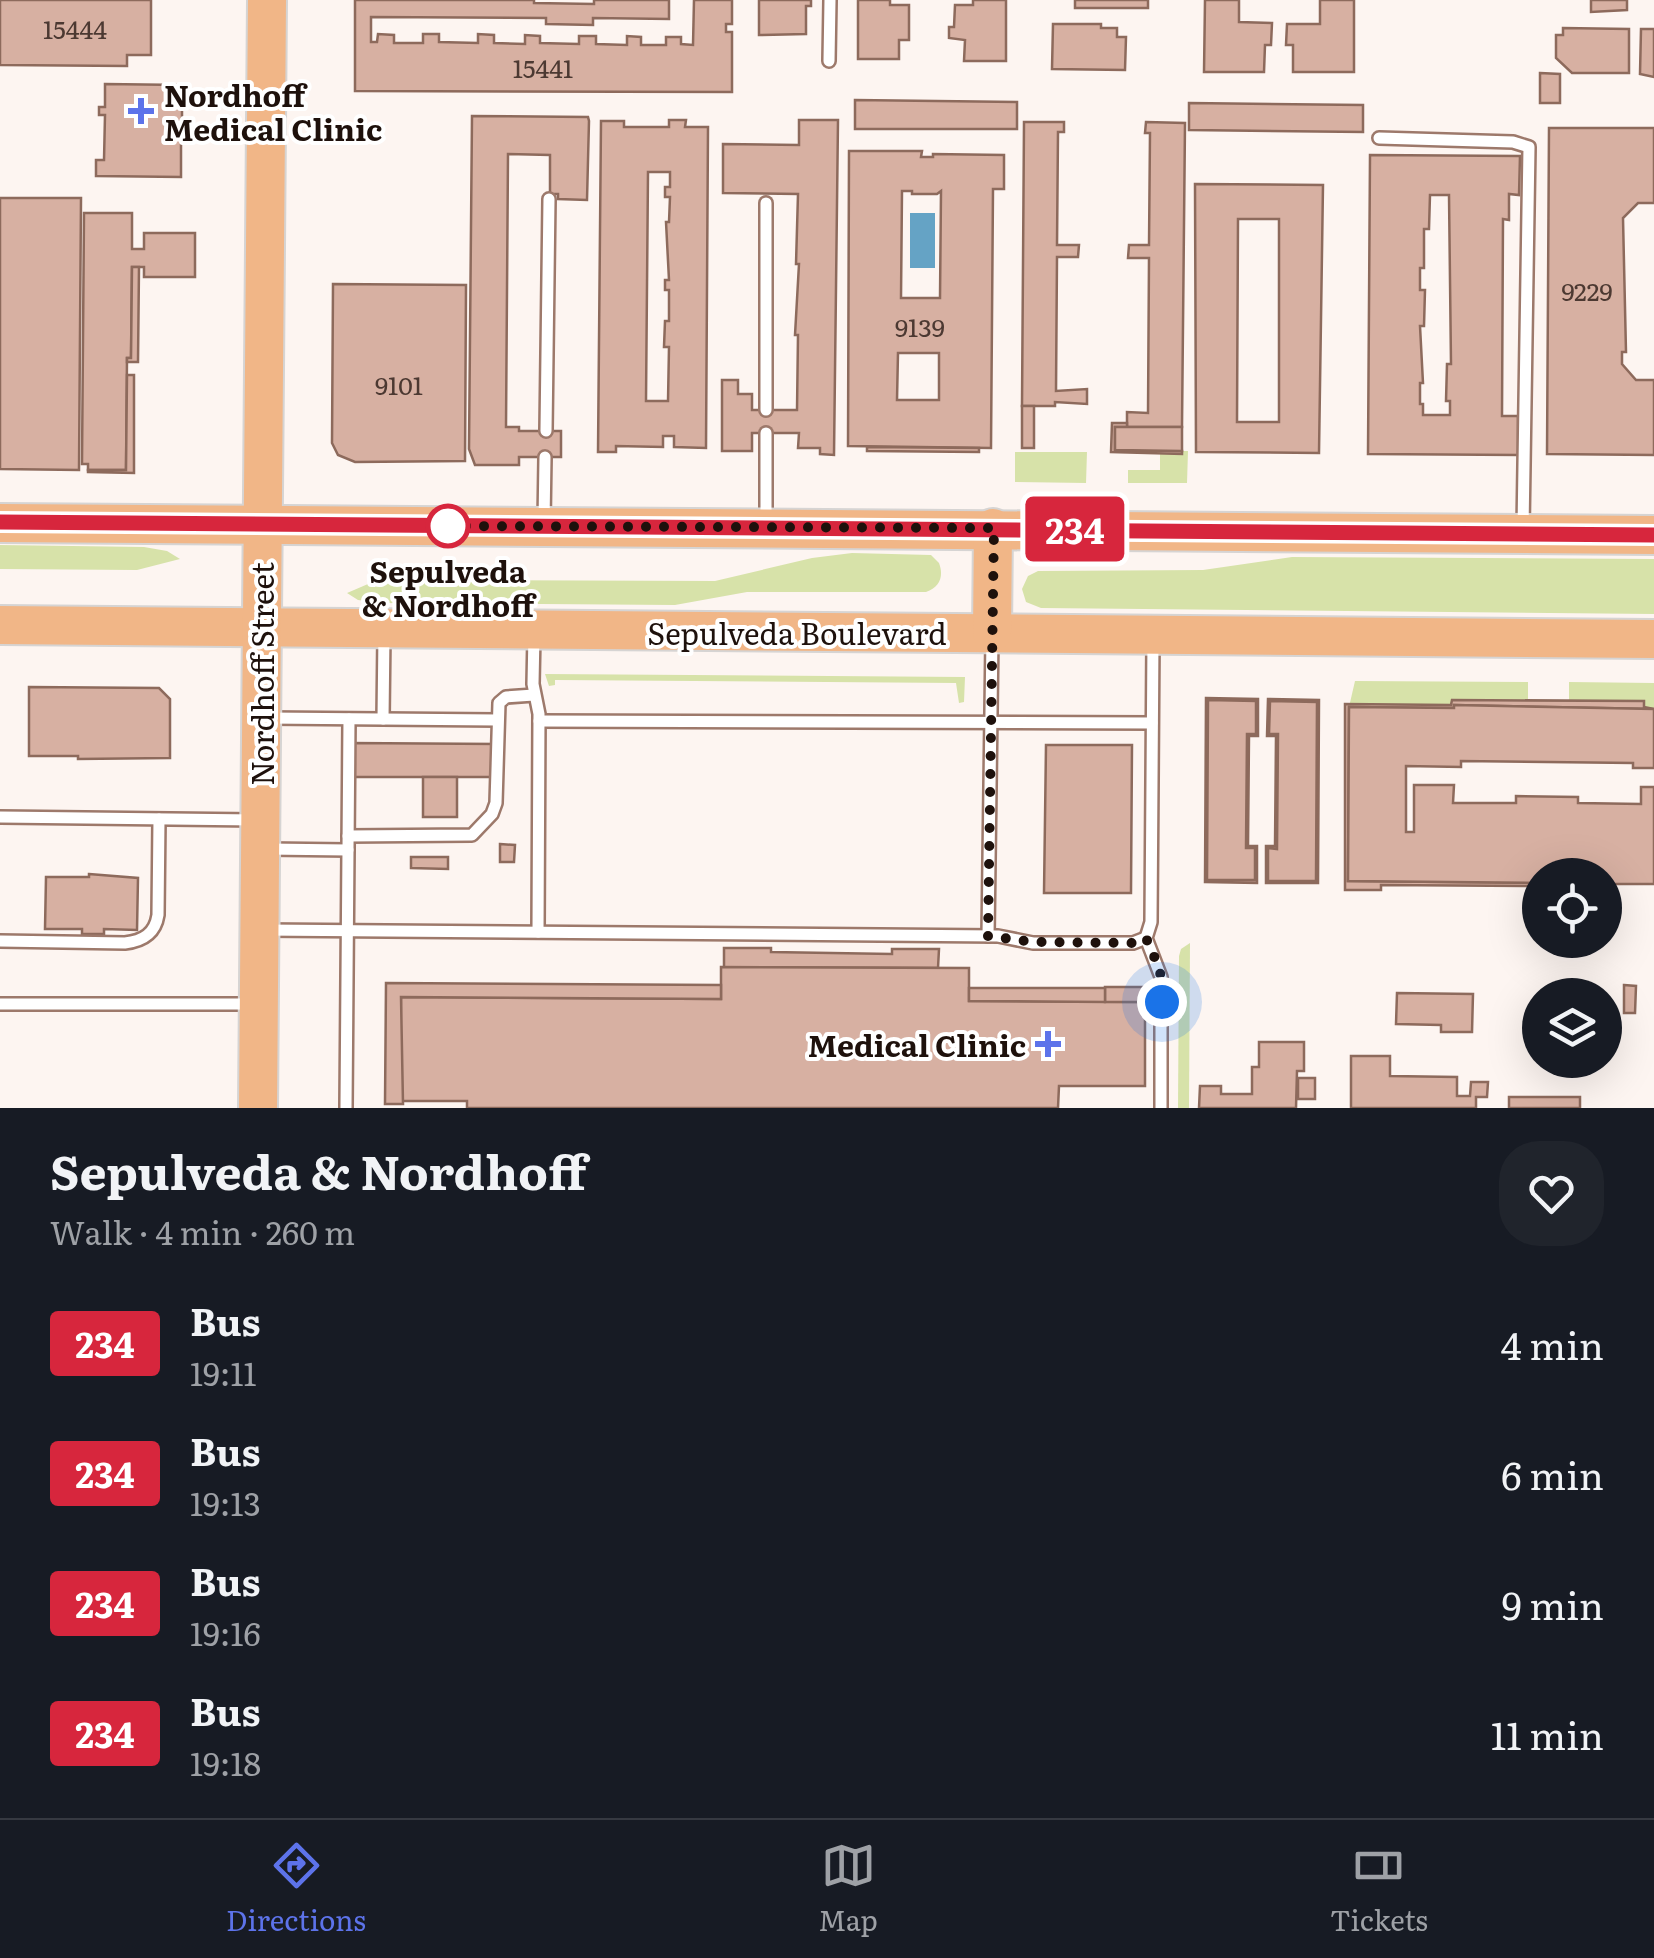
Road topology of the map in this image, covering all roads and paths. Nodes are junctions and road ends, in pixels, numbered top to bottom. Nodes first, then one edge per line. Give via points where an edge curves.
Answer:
1 (267, 0) edge
2 (830, 0) edge
3 (830, 61) dead end
4 (1379, 138) dead end
5 (549, 199) dead end
6 (766, 203) dead end
7 (766, 410) dead end
8 (546, 431) dead end
9 (766, 433) dead end
10 (546, 458) dead end
11 (0, 522) edge
12 (262, 524) junction
13 (544, 527) junction
14 (766, 528) junction
15 (994, 528) junction
16 (1523, 534) junction
17 (1654, 535) edge
18 (0, 626) edge
19 (262, 628) junction
20 (384, 628) junction
21 (534, 630) junction
22 (992, 633) junction
23 (1153, 634) junction
24 (1654, 639) edge
25 (534, 695) junction
26 (261, 718) junction
27 (349, 718) junction
28 (384, 719) junction
29 (497, 720) junction
30 (539, 720) junction
31 (991, 722) junction
32 (1152, 723) junction
33 (0, 817) edge
34 (158, 818) junction
35 (260, 834) junction
36 (348, 836) junction
37 (348, 850) junction
38 (259, 930) junction
39 (348, 930) junction
40 (538, 932) junction
41 (988, 936) junction
42 (1146, 938) junction
43 (0, 941) edge
44 (0, 1004) edge
45 (258, 1004) junction
46 (258, 1108) edge
47 (346, 1108) edge
48 (1160, 1108) edge

1 - 12 main road, Nordhoff Street
2 - 3 lane
4 - 16 lane via 1528,147
5 - 8 lane
6 - 7 lane
9 - 14 lane
10 - 13 lane
11 - 12 main road
12 - 13 main road
12 - 19 main road, Nordhoff Street
13 - 14 main road
14 - 15 main road
15 - 16 main road
15 - 22 main road
16 - 17 main road
18 - 19 main road, Sepulveda Boulevard
19 - 20 main road, Sepulveda Boulevard
19 - 26 main road, Nordhoff Street
20 - 21 main road, Sepulveda Boulevard
20 - 28 lane
21 - 22 main road, Sepulveda Boulevard
21 - 25 lane
22 - 23 main road, Sepulveda Boulevard
22 - 31 lane
23 - 24 main road, Sepulveda Boulevard
23 - 32 lane
25 - 29 lane via 503,698
25 - 30 lane
26 - 27 lane
26 - 35 main road, Nordhoff Street
27 - 28 lane
27 - 36 lane
28 - 29 lane
29 - 36 lane via 496,804 472,836
30 - 31 lane
30 - 40 lane
31 - 32 lane
31 - 41 lane
32 - 42 lane
33 - 34 lane
34 - 35 lane
34 - 43 lane via 158,915 144,938
35 - 37 lane
35 - 38 main road, Nordhoff Street
36 - 37 lane
37 - 39 lane
38 - 39 lane
38 - 45 main road, Nordhoff Street
39 - 40 lane
39 - 47 lane
40 - 41 lane
41 - 42 lane via 1033,942
42 - 48 lane via 1162,977
44 - 45 lane
45 - 46 main road, Nordhoff Street

